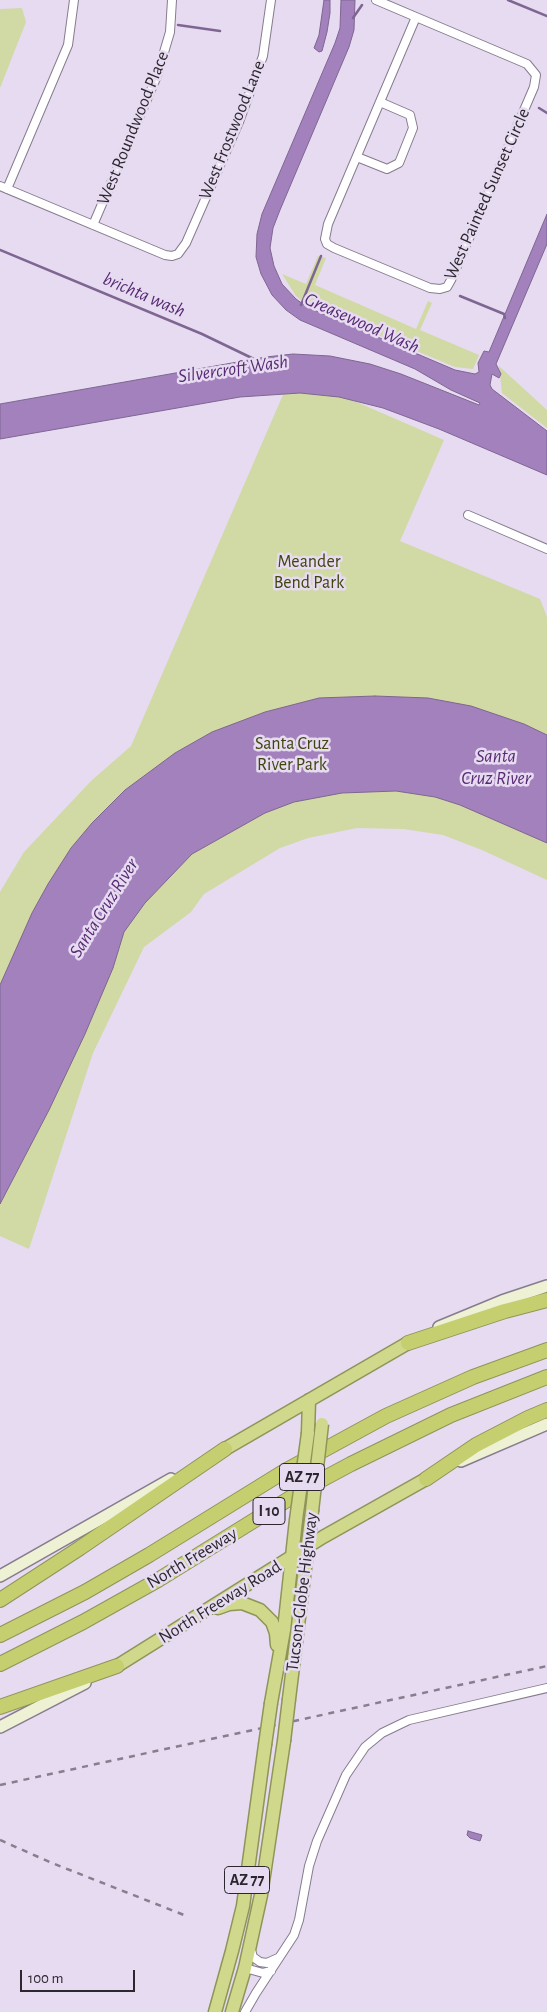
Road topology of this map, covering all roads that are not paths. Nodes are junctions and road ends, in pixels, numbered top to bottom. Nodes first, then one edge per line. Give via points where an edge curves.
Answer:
1 (74, 0) edge
2 (172, 0) edge
3 (271, 0) edge
4 (376, 0) edge
5 (416, 17) junction
6 (380, 102) junction
7 (357, 157) junction
8 (3, 187) edge
9 (93, 225) junction
10 (468, 515) dead end
11 (547, 549) edge
12 (547, 1286) edge
13 (547, 1300) edge
14 (408, 1343) junction
15 (547, 1350) edge
16 (547, 1377) edge
17 (309, 1400) junction
18 (547, 1410) edge
19 (547, 1424) edge
20 (225, 1449) junction
21 (426, 1479) junction
22 (307, 1547) junction
23 (292, 1557) junction
24 (0, 1576) edge
25 (0, 1600) edge
26 (180, 1627) junction
27 (0, 1635) edge
28 (0, 1664) edge
29 (117, 1666) junction
30 (275, 1677) junction
31 (547, 1688) edge
32 (0, 1707) edge
33 (0, 1727) edge
34 (253, 1934) junction
35 (283, 1954) junction
36 (245, 1968) junction
37 (271, 1971) junction
38 (222, 1987) junction
39 (215, 2012) edge
40 (232, 2012) edge
41 (245, 2012) edge

1 - 8 street via 68,44
2 - 9 street, West Roundwood Place via 170,32 157,76
3 - 9 street, West Frostwood Lane via 263,56 235,131 178,256 165,255
4 - 5 street, West Painted Sunset Circle
5 - 6 street, West Painted Sunset Circle
5 - 7 street, West Painted Sunset Circle via 538,71 534,87 445,291 430,288 334,248 323,239
6 - 7 street, West Painted Sunset Circle
6 - 7 street via 410,115 413,128 399,163 386,169
8 - 9 street
10 - 11 street
12 - 14 main road via 473,1312
13 - 14 highway
14 - 17 highway
15 - 27 highway, North Freeway / I 10 via 473,1377 369,1425 285,1471 85,1592
16 - 28 highway, North Freeway / I 10 via 451,1415 308,1486 158,1580
17 - 20 highway
17 - 22 highway, Tucson-Globe Highway / AZ 77, bridge via 322,1424
17 - 23 highway, Tucson-Globe Highway / AZ 77, bridge via 308,1433
18 - 21 highway via 476,1445
19 - 21 main road, North Freeway Road via 466,1458
20 - 24 main road
20 - 25 highway
21 - 22 highway, North Freeway Road
22 - 23 highway, North Freeway Road
22 - 34 highway, Tucson-Globe Highway / AZ 77, bridge via 267,1863
23 - 26 highway, North Freeway Road
23 - 30 highway, Tucson-Globe Highway / AZ 77
26 - 29 highway, North Freeway Road
26 - 30 highway via 229,1604 256,1607 269,1617 276,1633
29 - 32 highway
29 - 33 main road, North Freeway Road
30 - 38 highway, Tucson-Globe Highway / AZ 77, bridge via 244,1896
31 - 35 street via 417,1718 391,1728 358,1755 330,1809 311,1858 297,1926
34 - 35 street via 251,1952 255,1960 268,1963
34 - 36 highway, Tucson-Globe Highway / AZ 77
35 - 37 street
36 - 37 street via 263,1973
36 - 38 highway via 233,1970
36 - 40 highway, Tucson-Globe Highway / AZ 77
37 - 41 street
38 - 39 highway, Tucson-Globe Highway / AZ 77

